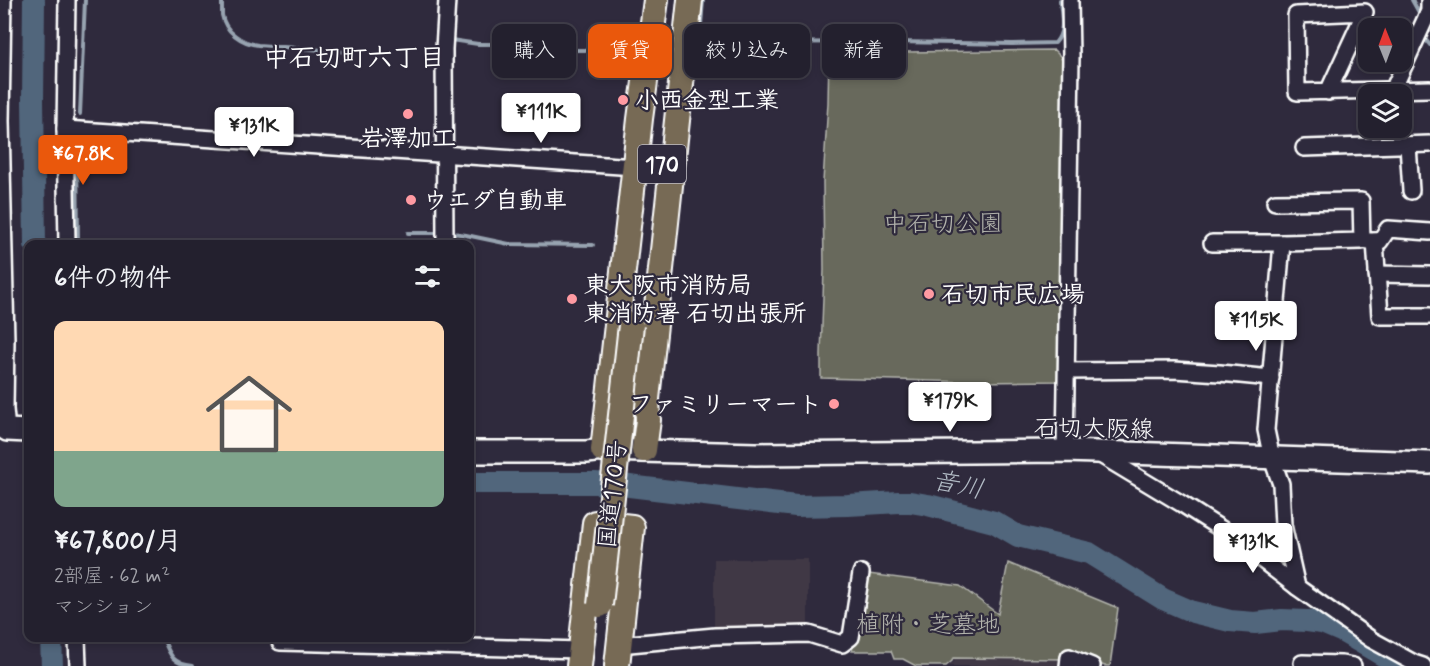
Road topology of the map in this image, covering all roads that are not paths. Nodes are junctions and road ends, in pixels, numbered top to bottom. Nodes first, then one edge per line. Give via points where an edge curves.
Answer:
1 (3, 0) edge
2 (67, 0) edge
3 (447, 0) edge
4 (656, 0) edge
5 (667, 0) edge
6 (680, 0) edge
7 (690, 0) edge
8 (1070, 0) edge
9 (1427, 8) edge
10 (1395, 84) edge
11 (1412, 89) edge
12 (1430, 89) edge
13 (1358, 91) edge
14 (1328, 92) junction
15 (65, 129) junction
16 (1430, 144) edge
17 (1408, 145) junction
18 (1304, 148) dead end
19 (444, 154) junction
20 (635, 167) junction
21 (1411, 191) dead end
22 (1275, 202) dead end
23 (1430, 232) edge
24 (67, 240) edge
25 (445, 240) edge
26 (1368, 241) junction
27 (1212, 243) dead end
28 (1282, 243) junction
29 (1377, 274) junction
30 (1430, 275) edge
31 (1430, 316) edge
32 (637, 326) junction
33 (3, 348) edge
34 (1067, 371) junction
35 (1270, 378) junction
36 (10, 431) edge
37 (603, 450) junction
38 (644, 450) junction
39 (474, 452) edge
40 (1065, 452) junction
41 (1097, 452) junction
42 (1272, 459) junction
43 (1430, 463) edge
44 (861, 573) dead end
45 (1297, 587) junction
46 (606, 606) junction
47 (77, 642) edge
48 (280, 642) dead end
49 (618, 656) edge
50 (584, 661) edge
51 (1302, 663) dead end
52 (78, 666) edge
53 (607, 666) edge
54 (1068, 666) edge
55 (1092, 666) edge
56 (1353, 666) edge
57 (1423, 666) edge

1 - 33 street
2 - 15 street
3 - 19 street
4 - 20 highway
5 - 32 highway, 国道170号 / 170
6 - 32 highway, 国道170号 / 170
7 - 38 highway
8 - 34 street
9 - 10 street
11 - 12 street
13 - 14 street
14 - 14 street via 1297,92 1296,15 1365,12
15 - 19 street
15 - 24 street
16 - 17 street
17 - 18 street
17 - 21 street
19 - 20 street
19 - 25 street
20 - 37 highway
22 - 26 street via 1361,201
23 - 26 street via 1388,229 1380,241
26 - 28 street
26 - 29 street
27 - 28 street
28 - 35 street
29 - 30 street
29 - 31 street via 1380,316
32 - 46 highway, 国道170号 / 170
33 - 36 street via 5,409
34 - 35 street via 1174,370
34 - 40 street
35 - 42 street via 1266,430
37 - 38 main road, 石切大阪線
37 - 39 main road, 石切大阪線
38 - 40 main road, 石切大阪線 via 756,454
40 - 41 main road, 石切大阪線
41 - 42 main road, 石切大阪線
41 - 45 street via 1228,534
42 - 43 main road, 石切大阪線
42 - 45 street via 1281,484 1283,525
44 - 49 street via 851,637 842,644 809,634 715,636
45 - 57 street via 1372,640
46 - 50 highway, 国道170号 / 170
46 - 53 highway, 国道170号 / 170
47 - 52 street
48 - 50 street
49 - 50 highway via 632,527 595,522
51 - 56 street
54 - 55 street via 1069,657

